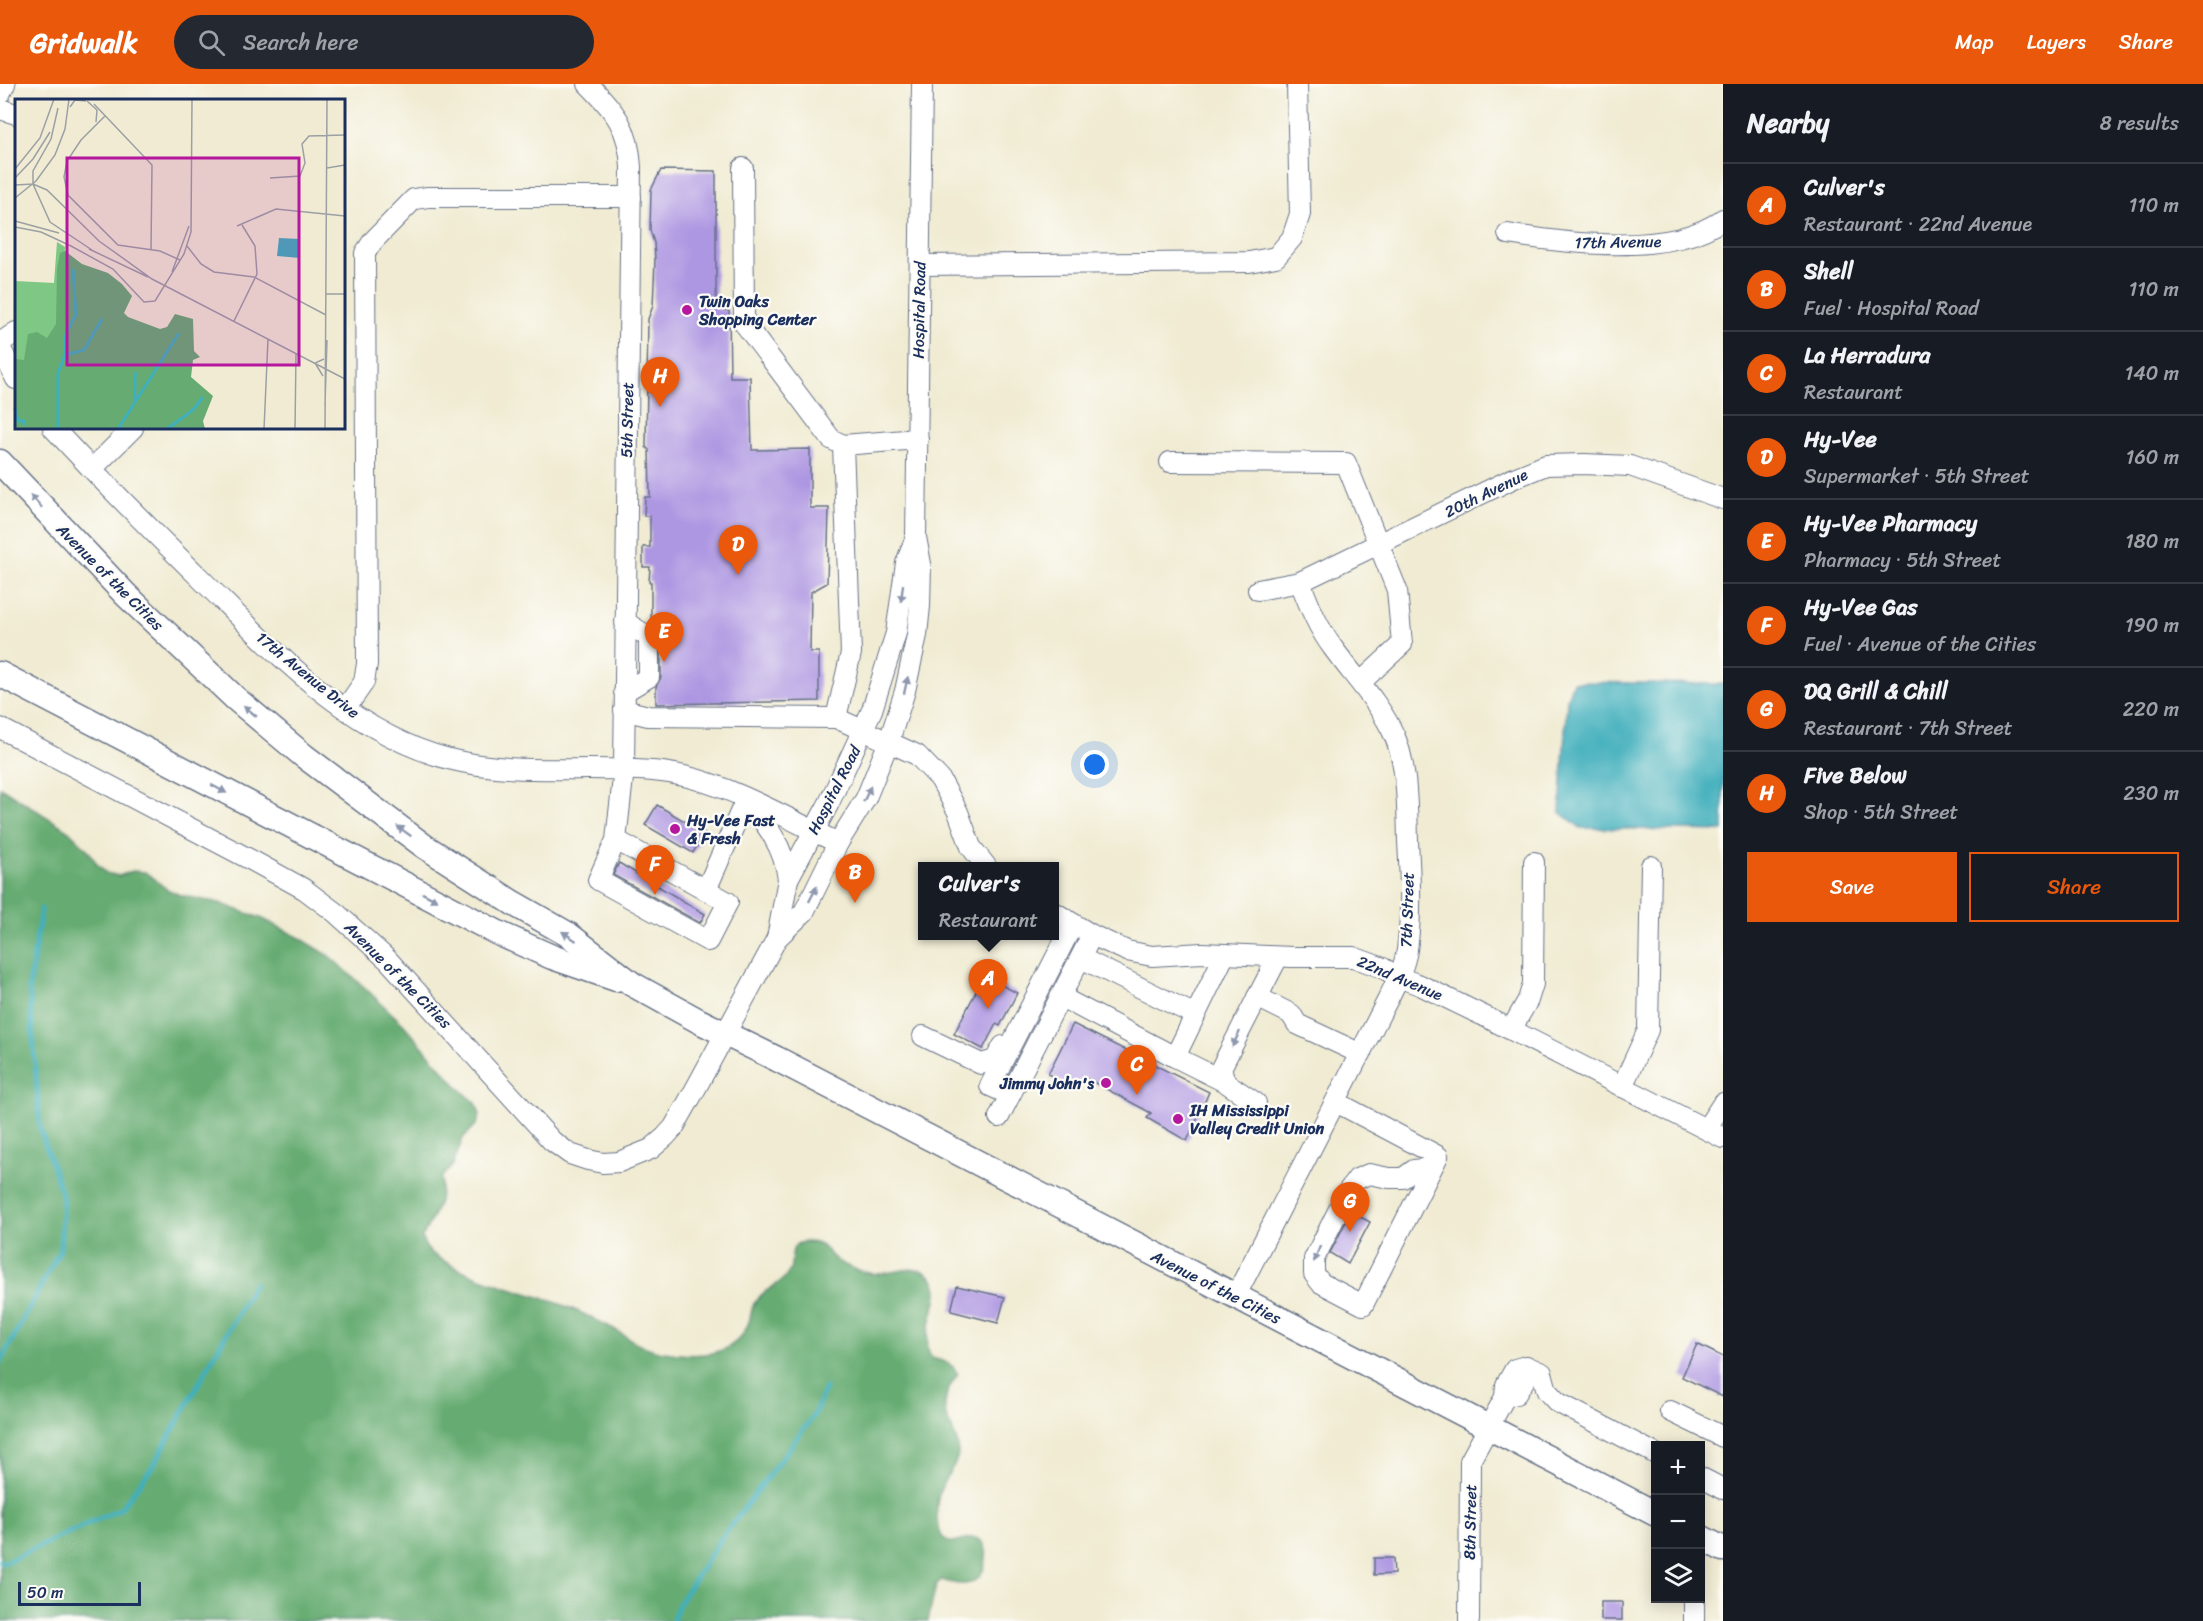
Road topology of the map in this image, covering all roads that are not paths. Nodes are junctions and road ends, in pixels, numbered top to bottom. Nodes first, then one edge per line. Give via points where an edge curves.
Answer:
1 (5, 84) edge
2 (588, 84) edge
3 (922, 84) edge
4 (1297, 84) edge
5 (0, 94) edge
6 (0, 109) edge
7 (15, 114) edge
8 (743, 168) dead end
9 (631, 196) junction
10 (1723, 219) edge
11 (1508, 234) dead end
12 (920, 265) junction
13 (15, 333) edge
14 (0, 345) edge
15 (15, 377) edge
16 (54, 429) edge
17 (132, 429) edge
18 (918, 439) junction
19 (843, 445) junction
20 (0, 462) edge
21 (1170, 462) dead end
22 (92, 469) junction
23 (1723, 499) edge
24 (916, 537) junction
25 (1379, 545) junction
26 (1300, 582) junction
27 (1258, 590) dead end
28 (0, 657) edge
29 (0, 674) edge
30 (1361, 682) junction
31 (624, 701) junction
32 (346, 708) junction
33 (836, 718) junction
34 (0, 728) edge
35 (864, 730) junction
36 (890, 741) junction
37 (182, 769) junction
38 (624, 769) junction
39 (746, 799) junction
40 (814, 831) junction
41 (616, 840) junction
42 (838, 843) junction
43 (982, 862) edge
44 (1534, 862) dead end
45 (1651, 866) dead end
46 (788, 879) junction
47 (706, 890) junction
48 (1059, 915) edge
49 (1073, 924) junction
50 (1092, 935) junction
51 (777, 938) junction
52 (1225, 954) junction
53 (1278, 957) junction
54 (1081, 958) junction
55 (1054, 960) junction
56 (1398, 977) junction
57 (632, 984) junction
58 (1061, 997) junction
59 (1257, 997) junction
60 (1195, 1015) junction
61 (1511, 1030) junction
62 (725, 1033) junction
63 (924, 1036) dead end
64 (1361, 1054) junction
65 (1174, 1056) junction
66 (777, 1059) junction
67 (1225, 1082) junction
68 (1622, 1087) junction
69 (1010, 1095) junction
70 (1336, 1102) junction
71 (1256, 1103) dead end
72 (1723, 1103) edge
73 (999, 1117) dead end
74 (1714, 1134) edge
75 (1432, 1168) junction
76 (1015, 1182) dead end
77 (1234, 1297) junction
78 (1670, 1411) dead end
79 (1488, 1428) junction
80 (1723, 1437) edge
81 (1651, 1451) edge
82 (1705, 1480) edge
83 (1723, 1489) edge
84 (1651, 1511) edge
85 (1705, 1540) edge
86 (1723, 1549) edge
87 (1694, 1603) edge
88 (1468, 1621) edge
89 (1694, 1621) edge

1 - 5 street
2 - 9 street, 5th Street via 612,107 628,137
3 - 12 street, Hospital Road
4 - 12 street via 1300,214 1292,238 1276,257 1249,262
6 - 7 street
8 - 19 street via 744,323 831,439
9 - 31 street, 5th Street
9 - 32 street via 414,199 365,254 367,664 364,682
10 - 11 street, 17th Avenue via 1692,236 1648,243 1575,244
12 - 18 street, Hospital Road
13 - 14 street
14 - 15 street
16 - 22 street, 17th Avenue Drive
17 - 22 street
18 - 19 street
18 - 24 street, Hospital Road
19 - 33 street via 851,653
57 -> 20 main road, Avenue of the Cities via 569,935 432,851 304,756 236,699 126,595
21 - 25 street via 1346,463
22 - 32 street, 17th Avenue Drive via 267,644
23 - 25 street, 20th Avenue via 1630,466 1546,465
24 -> 35 street, Hospital Road via 906,563 896,633
36 -> 24 street, Hospital Road via 917,635 921,564
25 - 26 street, 20th Avenue
25 - 30 street via 1397,590 1402,645
26 - 27 street, 20th Avenue
26 - 30 street, 7th Street via 1332,647
28 - 37 main road, Avenue of the Cities
29 - 37 main road, Avenue of the Cities
30 - 56 street, 7th Street via 1395,738 1403,765 1410,892 1407,951
31 - 33 street via 648,716
31 - 38 street, 5th Street
32 - 38 street, 17th Avenue Drive via 402,743 449,759 542,769
33 - 35 street
34 - 62 street, Avenue of the Cities via 304,889 388,960 552,1141 570,1154 603,1163 619,1162 651,1149 674,1127
35 - 36 street
35 - 40 street, Hospital Road
42 -> 36 street, Hospital Road via 866,798
36 - 43 street via 916,755 940,779 971,847
37 -> 57 main road, Avenue of the Cities via 498,933 552,957
38 - 39 street, 17th Avenue Drive via 689,777
38 - 41 street, 5th Street
39 - 40 street, 17th Avenue Drive
39 - 46 street via 780,848
39 - 47 street
40 - 42 street, 17th Avenue Drive
40 - 46 street, Hospital Road
41 - 47 street
41 - 47 street, 5th Street via 598,880 708,941 728,902
51 -> 42 street, Hospital Road via 804,912
44 - 61 street via 1533,984
45 - 68 street via 1648,1030
46 - 51 street, Hospital Road
48 - 49 street, 22nd Avenue
49 - 50 street, 22nd Avenue
49 - 55 street
50 - 52 street, 22nd Avenue via 1127,951 1152,956
50 - 54 street
51 - 62 street, Hospital Road
52 - 53 street, 22nd Avenue
52 - 60 street
53 - 56 street, 22nd Avenue via 1353,957
53 - 59 street
54 - 58 street
54 - 60 street
55 - 63 street via 1040,971 995,1060 981,1064
55 - 69 street via 990,1086
56 - 61 street, 22nd Avenue
56 - 64 street, 7th Street
57 - 62 main road, Avenue of the Cities
58 - 65 street
58 - 69 street
59 - 64 street via 1291,1014 1297,1024
59 -> 67 street via 1221,1068
60 - 65 street
61 - 68 street, 22nd Avenue
62 - 66 main road, Avenue of the Cities
64 - 70 street, 7th Street
65 - 67 street
66 - 76 main road, Avenue of the Cities
66 - 77 main road, Avenue of the Cities
67 - 71 street
68 - 74 street, 22nd Avenue
69 - 73 street
70 - 75 street via 1438,1156
70 - 77 street, 7th Street
72 - 74 street
75 -> 75 street via 1414,1170 1403,1178 1370,1174 1357,1179 1314,1259 1314,1274 1321,1282 1363,1305
77 - 79 main road, Avenue of the Cities
78 - 80 street
79 - 81 street, 8th Street via 1515,1369 1526,1366 1542,1373 1547,1391 1557,1402
79 - 84 main road, Avenue of the Cities
79 - 88 street, 8th Street via 1470,1461
82 - 83 street
85 - 86 main road
87 - 89 street

